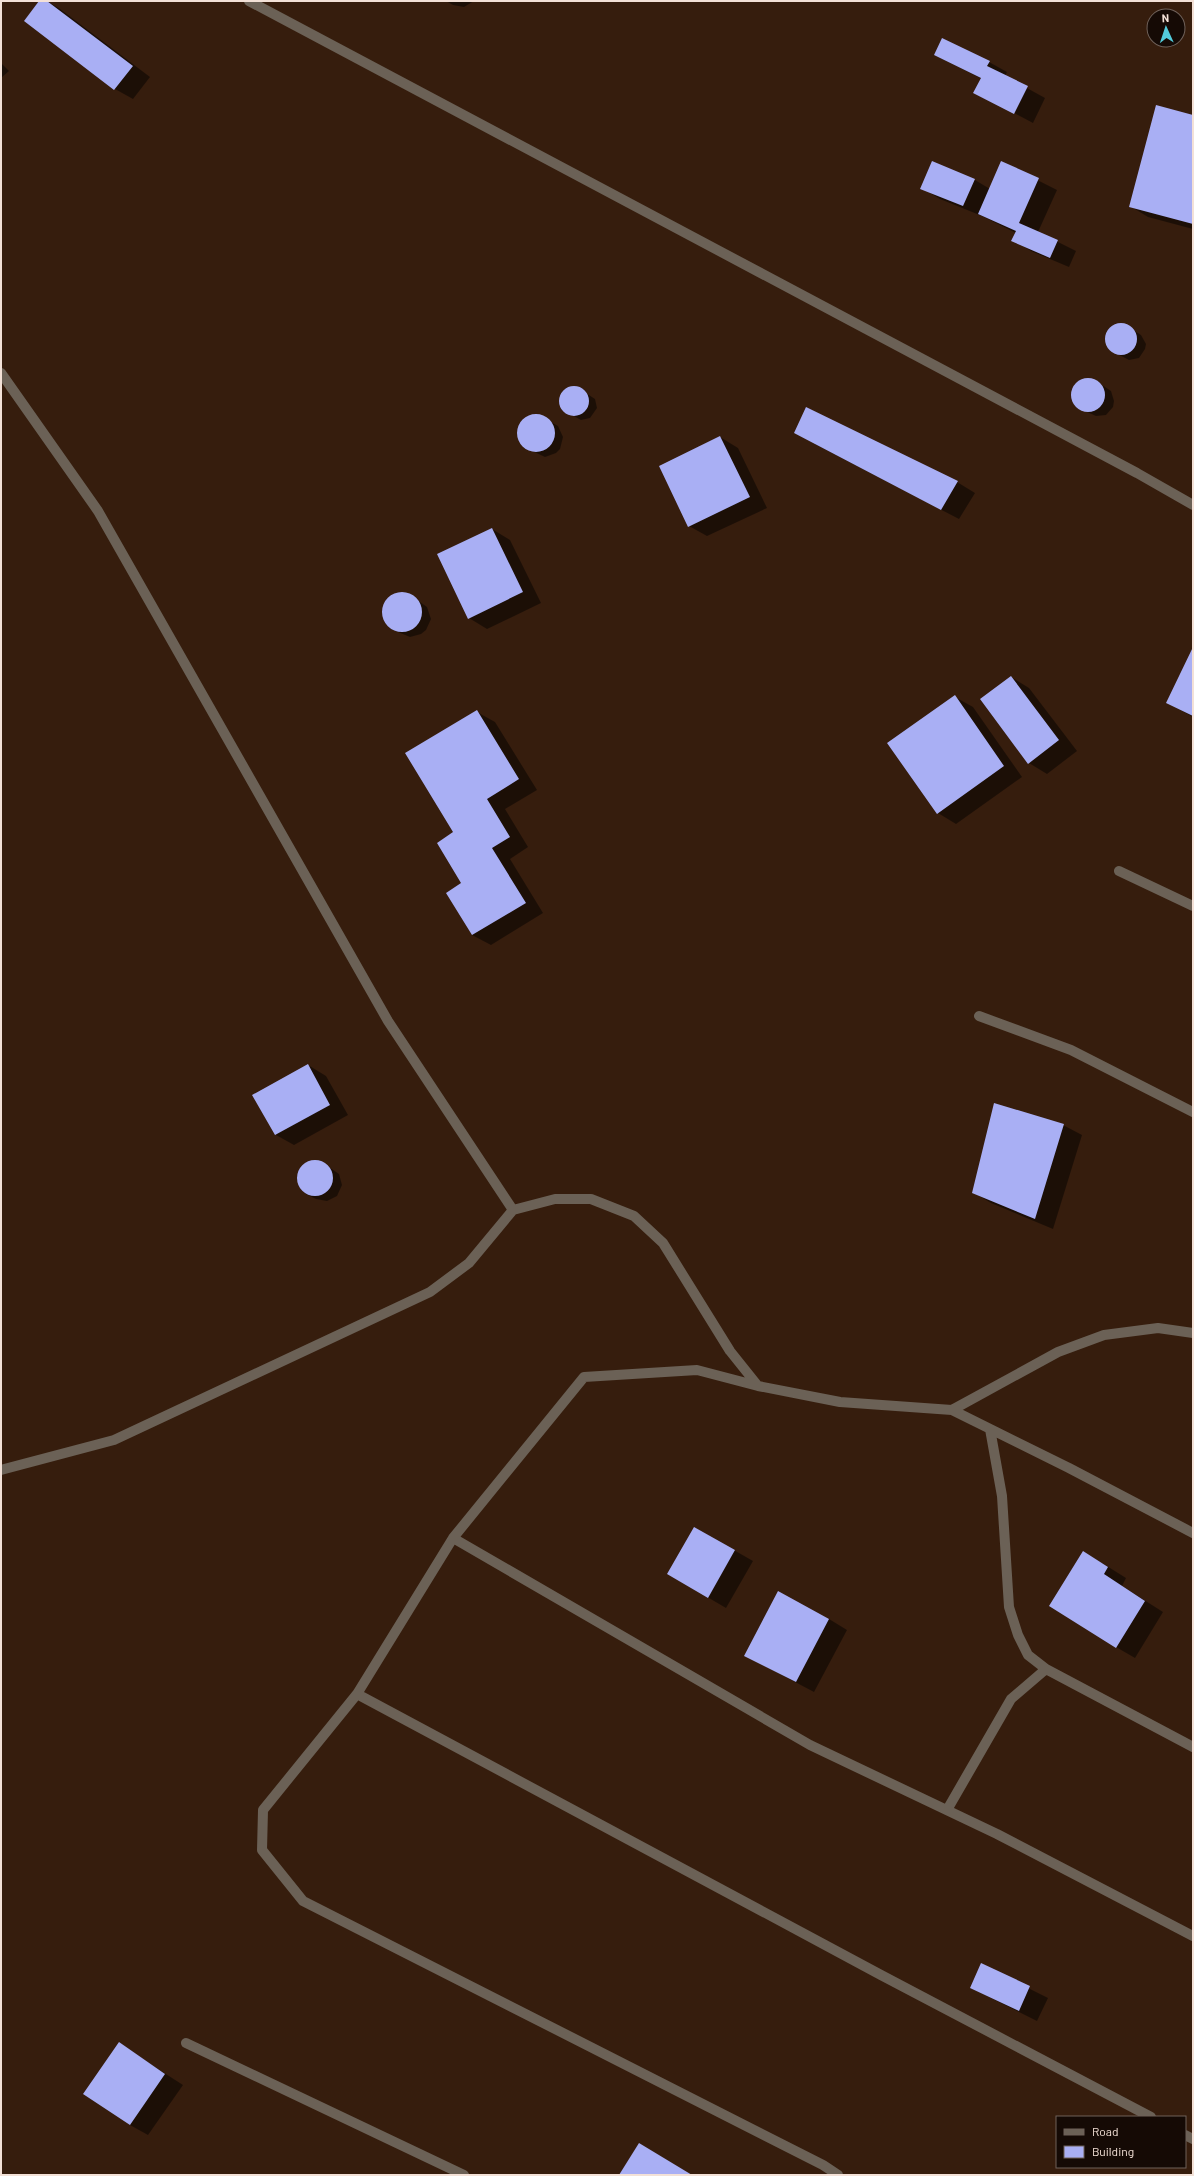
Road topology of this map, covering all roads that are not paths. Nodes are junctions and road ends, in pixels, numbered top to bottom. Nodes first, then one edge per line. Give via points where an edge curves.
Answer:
1 (249, 1) edge
2 (1, 373) edge
3 (1193, 505) edge
4 (1119, 871) dead end
5 (1193, 906) edge
6 (979, 1016) dead end
7 (1193, 1112) edge
8 (513, 1210) junction
9 (1193, 1333) edge
10 (758, 1386) junction
11 (952, 1410) junction
12 (990, 1429) junction
13 (1, 1470) edge
14 (1193, 1533) edge
15 (453, 1538) junction
16 (1046, 1669) junction
17 (358, 1694) junction
18 (1193, 1747) edge
19 (947, 1810) junction
20 (1193, 1936) edge
21 (186, 2043) dead end
22 (1149, 2116) edge
23 (464, 2175) edge
24 (838, 2175) edge

1 - 3 street via 1130,469
2 - 8 street via 98,511 388,1021
4 - 5 street
6 - 7 street via 1071,1050
8 - 10 street via 555,1199 591,1199 634,1216 663,1243 730,1351
8 - 13 street via 469,1263 430,1292 114,1440
9 - 11 street via 1158,1328 1104,1335 1058,1352
10 - 11 street via 840,1402
10 - 15 street via 697,1370 584,1377
11 - 12 street
12 - 14 street
12 - 16 street via 1002,1496 1009,1607 1028,1655
15 - 17 street
15 - 19 street via 810,1744
16 - 18 street
16 - 19 street via 1011,1699
17 - 22 street
17 - 24 street via 263,1810 262,1850 303,1901 823,2165
19 - 20 street
21 - 23 street

